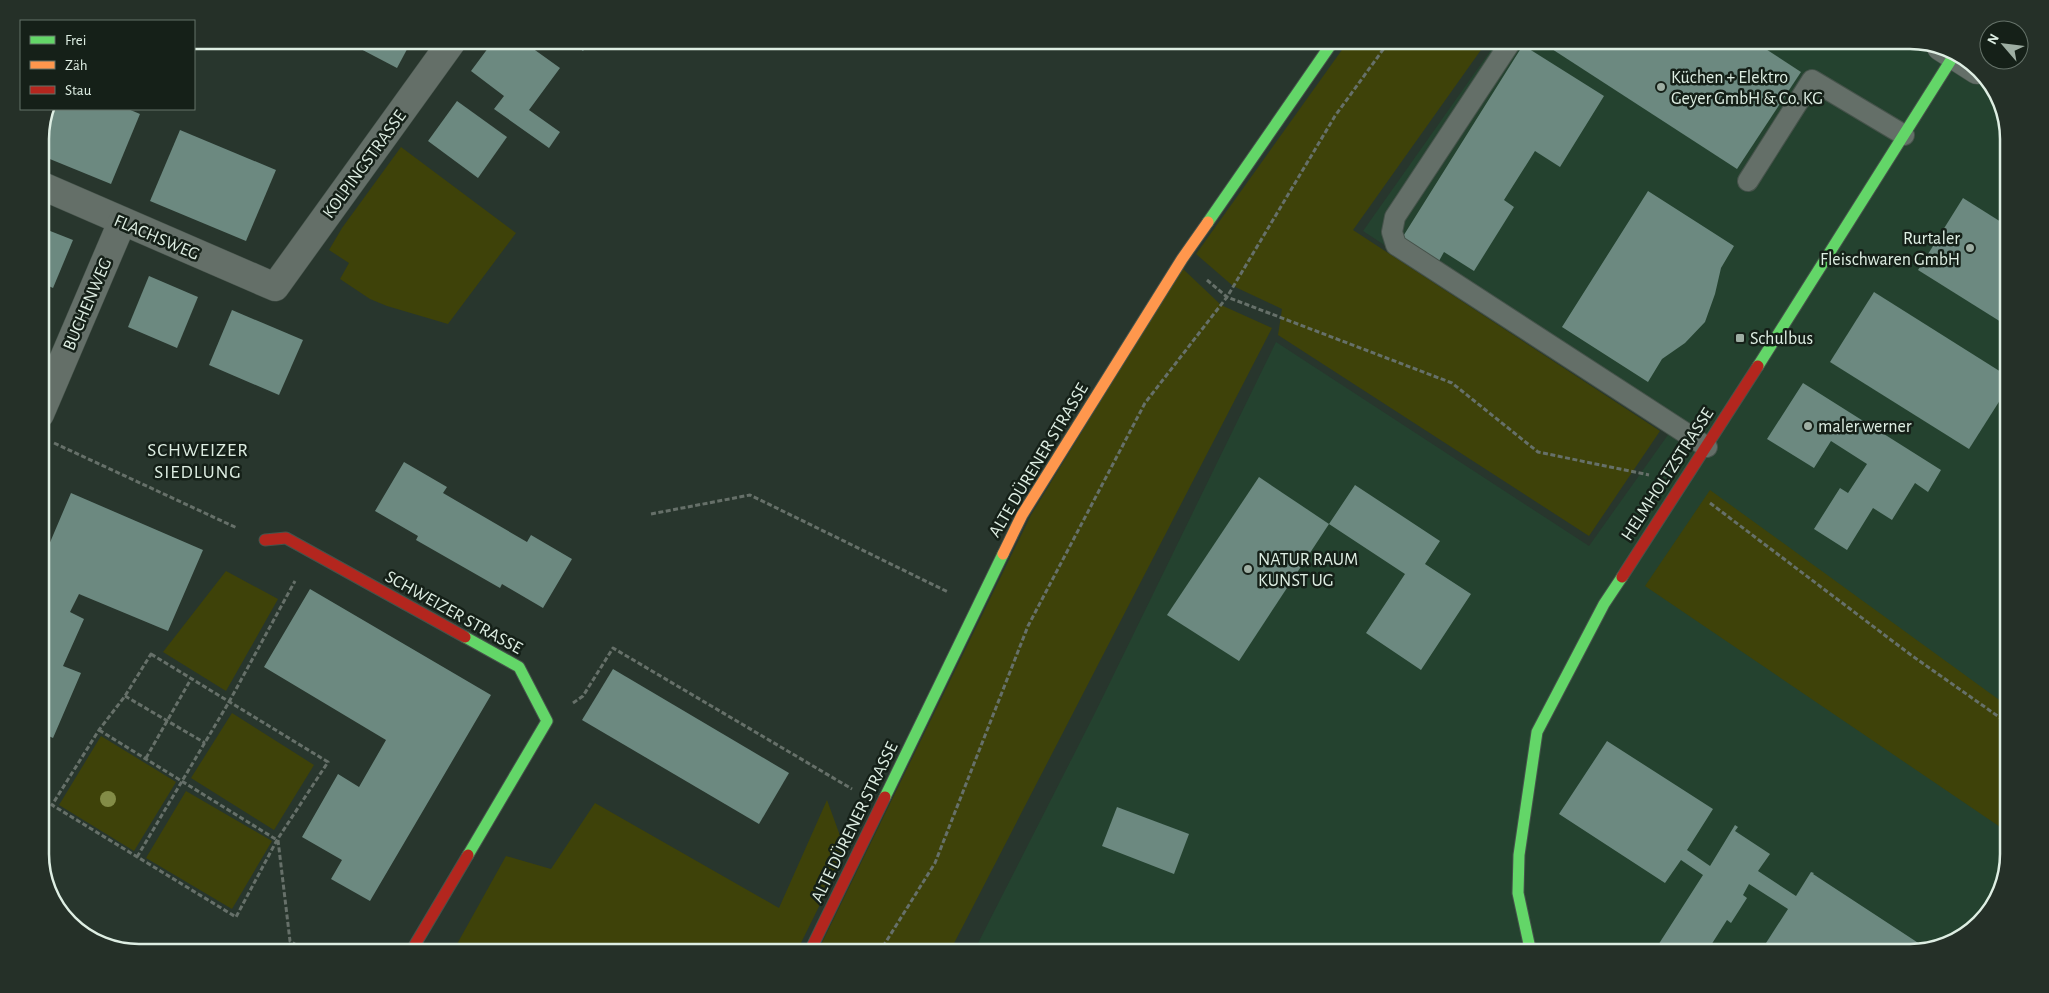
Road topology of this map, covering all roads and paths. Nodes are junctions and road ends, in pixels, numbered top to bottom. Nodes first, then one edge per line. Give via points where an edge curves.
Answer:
1 (446, 49) edge
2 (1328, 49) edge
3 (1383, 49) edge
4 (1506, 49) edge
5 (1947, 57) edge
6 (1904, 135) junction
7 (1748, 181) dead end
8 (49, 189) edge
9 (122, 222) junction
10 (1182, 259) junction
11 (274, 287) joint
12 (1227, 297) junction
13 (49, 393) edge
14 (52, 442) dead end
15 (1707, 447) junction
16 (1684, 482) junction
17 (651, 514) dead end
18 (264, 540) joint
19 (311, 552) junction
20 (977, 606) junction
21 (191, 678) junction
22 (125, 696) junction
23 (229, 702) junction
24 (2000, 718) edge
25 (548, 721) junction
26 (167, 722) junction
27 (99, 730) junction
28 (205, 743) junction
29 (146, 758) junction
30 (182, 781) junction
31 (881, 806) junction
32 (278, 840) junction
33 (137, 858) junction
34 (295, 944) edge
35 (415, 944) edge
36 (813, 944) edge
37 (884, 944) edge
38 (1529, 944) edge

1 - 11 street, KOLPINGSTRASSE
2 - 10 street, ALTE DÜRENER STRASSE
3 - 12 path via 1335,116
4 - 15 lane via 1396,217 1392,232 1396,245
5 - 6 street, HELMHOLTZSTRASSE
6 - 7 lane via 1812,80
6 - 15 street, HELMHOLTZSTRASSE
8 - 9 street, FLACHSWEG
9 - 11 street, FLACHSWEG
9 - 13 street, BUCHENWEG
10 - 12 path
10 - 20 street, ALTE DÜRENER STRASSE via 1022,515
12 - 16 path via 1452,383 1538,452
12 - 37 path via 1145,402 1028,626 934,863
14 - 18 path
15 - 16 street, HELMHOLTZSTRASSE
16 - 24 path via 1911,655
16 - 38 street, HELMHOLTZSTRASSE via 1604,604 1537,732 1519,855 1518,893
17 - 20 path via 750,496
18 - 19 street, SCHWEIZER STRASSE via 286,538
19 - 23 path
19 - 25 street, SCHWEIZER STRASSE via 519,666
20 - 31 street, ALTE DÜRENER STRASSE
21 - 22 path via 151,654
21 - 23 path
21 - 26 path
22 - 26 path
22 - 27 path
23 - 28 path
23 - 32 path via 328,762
25 - 31 path via 582,696 613,648
25 - 35 street
26 - 28 path
26 - 29 path
27 - 29 path
27 - 33 path via 52,805
28 - 30 path
29 - 30 path
30 - 32 path
30 - 33 path
31 - 36 street, ALTE DÜRENER STRASSE
32 - 33 path via 236,917
32 - 34 path via 290,941

